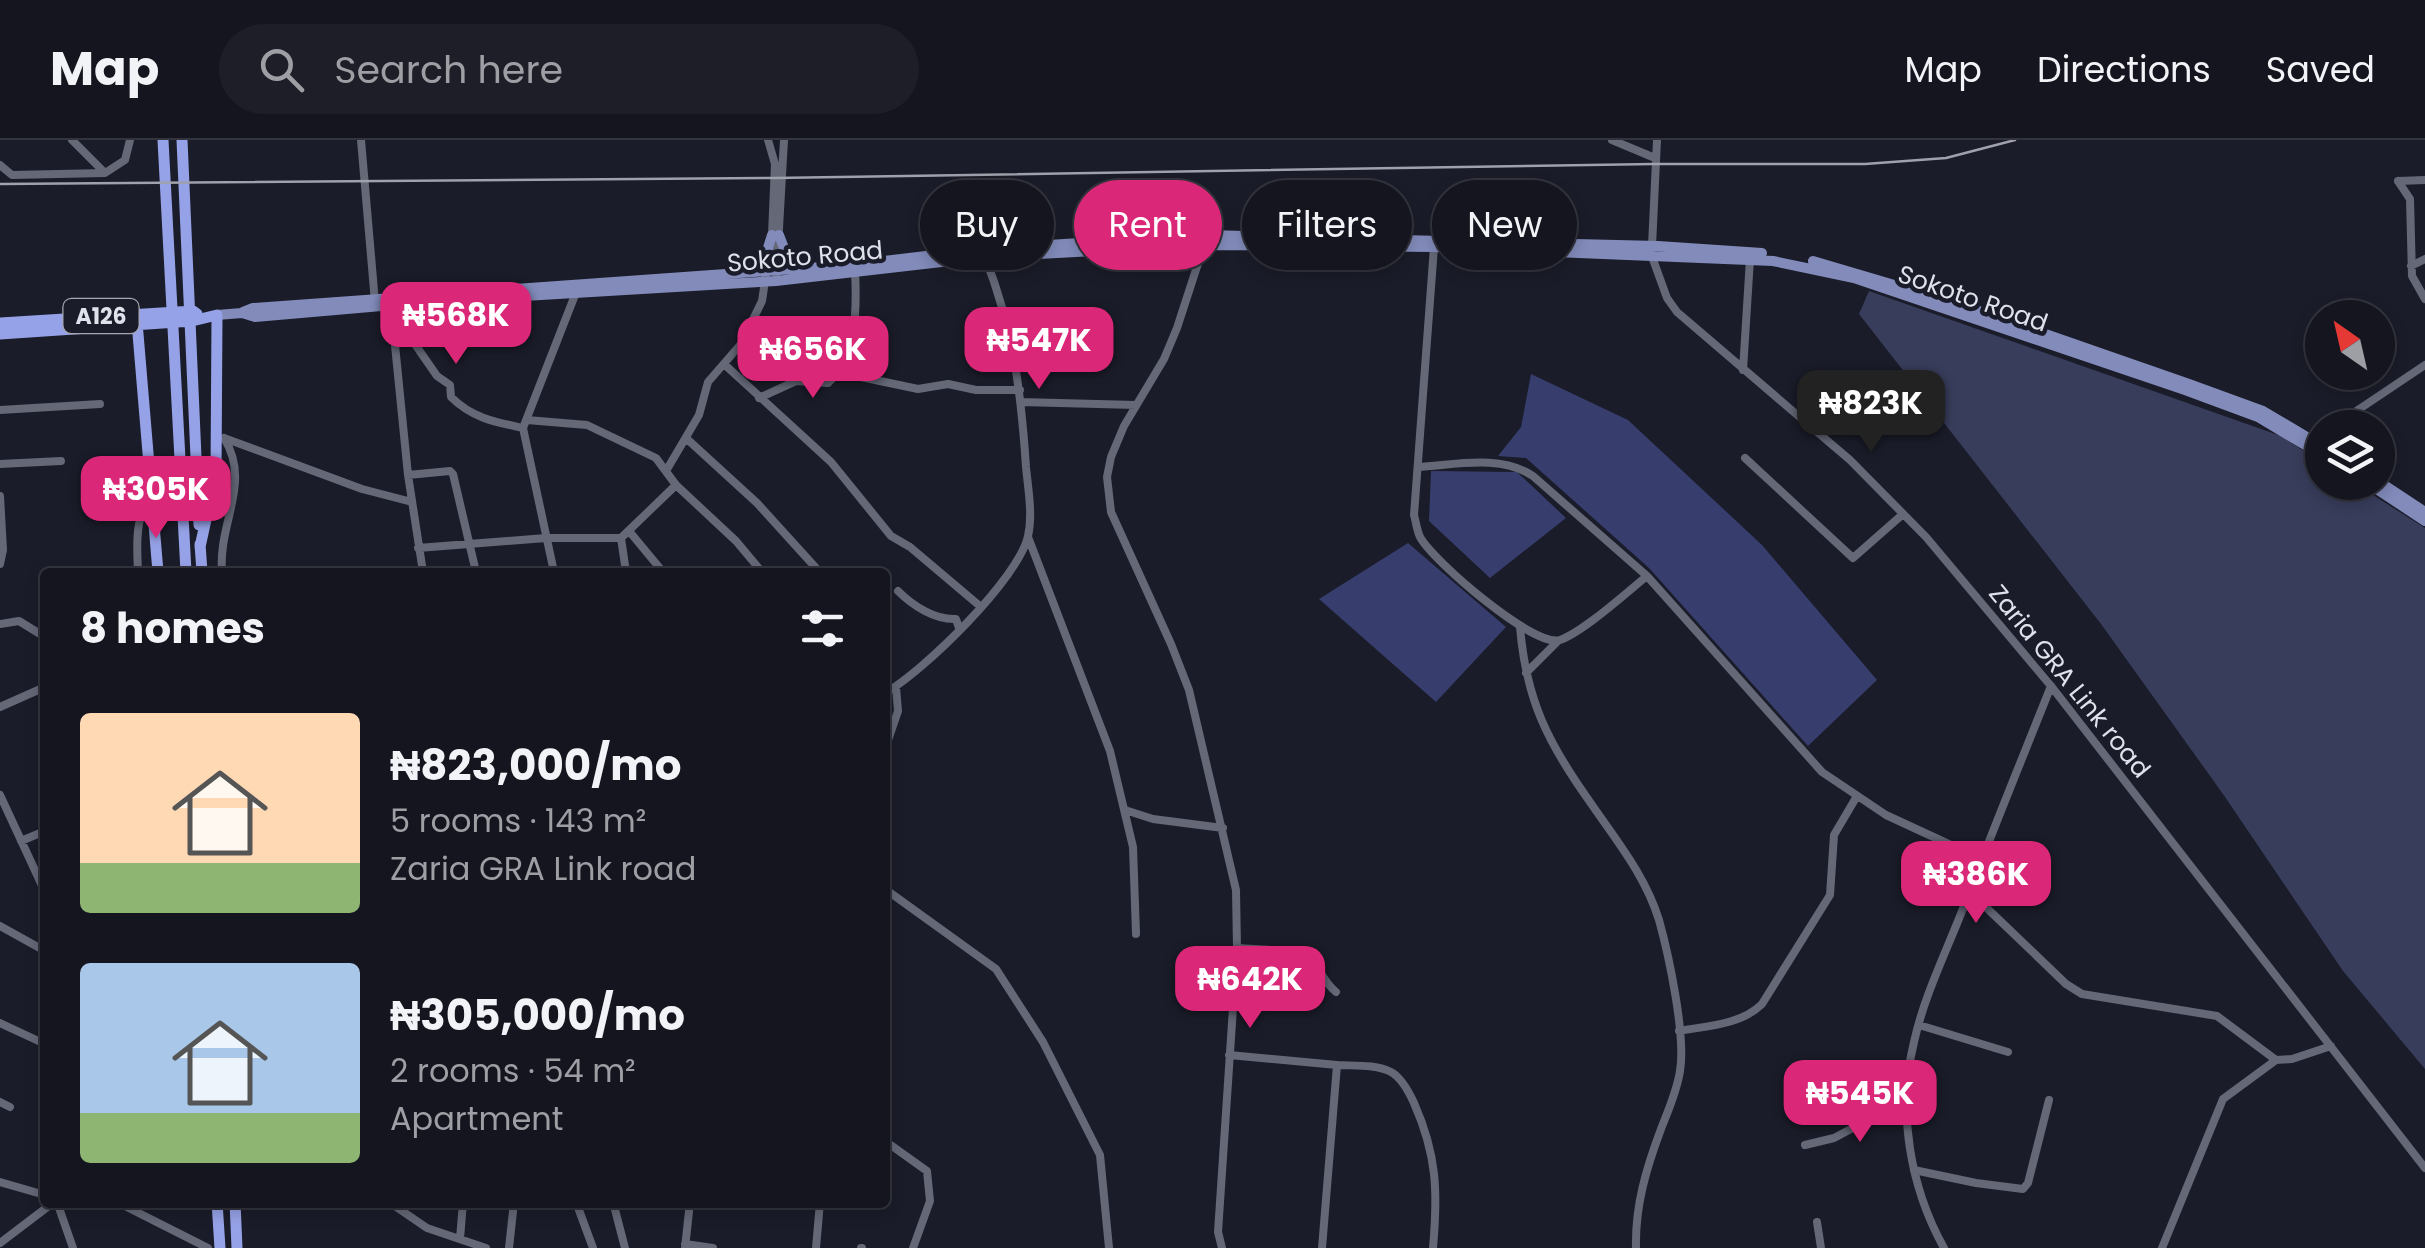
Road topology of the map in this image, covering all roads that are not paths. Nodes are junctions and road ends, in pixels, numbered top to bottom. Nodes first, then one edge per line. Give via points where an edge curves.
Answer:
1 (72, 140) edge
2 (130, 140) edge
3 (361, 140) edge
4 (768, 140) edge
5 (784, 140) edge
6 (1612, 140) edge
7 (1658, 140) edge
8 (163, 147) edge
9 (182, 147) edge
10 (1654, 158) junction
11 (0, 165) edge
12 (105, 174) junction
13 (2410, 199) dead end
14 (775, 235) junction
15 (1432, 243) edge
16 (1222, 245) edge
17 (1432, 247) edge
18 (1577, 248) edge
19 (1652, 250) junction
20 (1750, 259) junction
21 (2425, 259) edge
22 (920, 264) edge
23 (2411, 266) junction
24 (802, 267) junction
25 (747, 270) junction
26 (988, 270) edge
27 (1196, 270) edge
28 (1432, 270) edge
29 (856, 271) junction
30 (772, 275) junction
31 (575, 294) junction
32 (2425, 300) edge
33 (375, 302) junction
34 (391, 305) junction
35 (200, 316) junction
36 (217, 316) junction
37 (136, 322) junction
38 (393, 322) junction
39 (0, 324) edge
40 (0, 334) edge
41 (724, 364) junction
42 (2425, 365) edge
43 (1743, 370) junction
44 (837, 372) junction
45 (1020, 390) junction
46 (759, 398) junction
47 (1021, 402) junction
48 (100, 404) dead end
49 (1136, 405) junction
50 (0, 410) edge
51 (2357, 410) edge
52 (525, 424) junction
53 (216, 425) junction
54 (2305, 435) edge
55 (224, 438) junction
56 (687, 439) junction
57 (2305, 444) edge
58 (1745, 458) dead end
59 (197, 460) junction
60 (61, 461) dead end
61 (180, 462) junction
62 (0, 464) edge
63 (1418, 467) junction
64 (666, 471) junction
65 (408, 475) junction
66 (676, 485) junction
67 (2395, 492) edge
68 (0, 496) edge
69 (152, 497) junction
70 (2393, 500) edge
71 (412, 502) junction
72 (2425, 512) edge
73 (1903, 514) junction
74 (2425, 521) edge
75 (629, 531) junction
76 (1028, 537) junction
77 (546, 538) junction
78 (621, 538) junction
79 (470, 544) junction
80 (200, 547) junction
81 (418, 548) junction
82 (0, 564) edge
83 (138, 568) edge
84 (158, 568) edge
85 (186, 568) edge
86 (202, 568) edge
87 (222, 568) edge
88 (422, 568) edge
89 (475, 568) edge
90 (553, 568) edge
91 (625, 568) edge
92 (660, 568) edge
93 (759, 568) edge
94 (816, 568) dead end
95 (1647, 576) junction
96 (898, 591) dead end
97 (981, 607) junction
98 (0, 624) edge
99 (960, 628) junction
100 (1520, 628) junction
101 (40, 635) edge
102 (1558, 641) junction
103 (1526, 673) junction
104 (896, 686) junction
105 (2052, 686) junction
106 (40, 689) edge
107 (890, 689) edge
108 (0, 707) edge
109 (890, 734) edge
110 (0, 795) edge
111 (1857, 796) junction
112 (3, 809) edge
113 (1125, 810) junction
114 (1224, 828) junction
115 (40, 832) edge
116 (21, 841) junction
117 (1982, 859) junction
118 (40, 881) edge
119 (1970, 891) junction
120 (890, 893) edge
121 (0, 926) edge
122 (1136, 934) dead end
123 (40, 948) edge
124 (1237, 948) junction
125 (1336, 992) dead end
126 (0, 1023) edge
127 (1919, 1025) junction
128 (1679, 1032) junction
129 (40, 1042) edge
130 (2331, 1046) junction
131 (2008, 1052) dead end
132 (1229, 1054) junction
133 (2276, 1060) junction
134 (1337, 1065) junction
135 (2049, 1100) dead end
136 (0, 1102) edge
137 (10, 1107) dead end
138 (1908, 1114) junction
139 (890, 1145) edge
140 (1806, 1145) dead end
141 (2425, 1168) edge
142 (1914, 1170) junction
143 (0, 1182) edge
144 (40, 1194) edge
145 (48, 1208) edge
146 (58, 1208) edge
147 (129, 1208) edge
148 (218, 1208) edge
149 (235, 1208) edge
150 (397, 1208) edge
151 (463, 1208) edge
152 (513, 1208) edge
153 (578, 1208) edge
154 (615, 1208) edge
155 (689, 1208) edge
156 (819, 1208) edge
157 (1818, 1222) dead end
158 (460, 1239) junction
159 (0, 1242) edge
160 (685, 1246) edge
161 (73, 1248) edge
162 (208, 1248) edge
163 (220, 1248) edge
164 (238, 1248) edge
165 (486, 1248) edge
166 (510, 1248) edge
167 (593, 1248) edge
168 (625, 1248) edge
169 (713, 1248) edge
170 (816, 1248) edge
171 (913, 1248) edge
172 (1109, 1248) edge
173 (1222, 1248) edge
174 (1322, 1248) edge
175 (1433, 1248) edge
176 (1636, 1248) edge
177 (1821, 1248) edge
178 (1944, 1248) edge
179 (2162, 1248) edge

1 - 12 street
2 - 12 street via 124,160
3 - 33 street
4 - 14 street via 776,164
5 - 14 street
6 - 10 street
7 - 10 street
8 - 61 highway
9 - 59 highway
10 - 19 street
11 - 12 street via 12,175
13 - 23 street
14 - 24 main road
14 - 25 main road
14 - 30 street
15 - 24 main road, Sokoto Road via 1208,235
16 - 17 main road, Sokoto Road
18 - 19 main road, Sokoto Road
19 - 20 main road, Sokoto Road
19 - 43 street, Zaria GRA Link road via 1677,312
19 - 54 main road, Sokoto Road via 1776,254 1858,272 2263,411
20 - 43 street
20 - 57 main road, Sokoto Road via 1854,278 2185,390 2258,417
21 - 23 street
22 - 29 main road, Sokoto Road
23 - 32 street
24 - 30 main road, Sokoto Road
25 - 30 main road
25 - 33 main road
26 - 45 street via 1012,339
27 - 49 street via 1164,359
28 - 63 street
29 - 30 main road, Sokoto Road
29 - 44 street via 847,356
30 - 31 main road, Sokoto Road
30 - 41 street
31 - 34 main road, Sokoto Road
31 - 52 street
33 - 34 main road, Sokoto Road
33 - 36 main road, Sokoto Road
34 - 38 street
35 - 36 highway, A126
35 - 37 highway, A126
35 - 39 highway, A126
36 - 53 highway
37 - 40 highway, A126
37 - 69 highway
38 - 52 street via 464,410
38 - 65 street
41 - 46 street
41 - 56 street via 705,388
42 - 51 street
43 - 73 street, Zaria GRA Link road
44 - 45 street via 918,389 948,384
44 - 46 street via 828,383 796,381
45 - 47 street
46 - 97 street via 831,462 891,536
47 - 49 street
47 - 76 street
48 - 50 street
49 - 114 street via 1111,457 1108,496 1188,690
52 - 64 street via 587,425 656,458
52 - 77 street
53 - 55 street
53 - 80 highway via 216,474
55 - 71 street
55 - 87 street via 236,480
56 - 64 street
56 - 94 street
58 - 73 street via 1853,558
59 - 61 highway
59 - 80 highway
60 - 62 street
61 - 85 highway
63 - 95 street via 1519,466
63 - 100 street via 1414,515 1420,537
64 - 66 street
65 - 71 street
65 - 79 street via 453,474
66 - 75 street
66 - 93 street
67 - 72 main road
68 - 82 street
69 - 83 street via 141,518
69 - 84 highway
70 - 74 main road
71 - 81 street
73 - 105 street, Zaria GRA Link road
75 - 78 street
75 - 92 street
76 - 97 street
76 - 113 street via 1091,695
77 - 78 street
77 - 79 street
77 - 90 street
78 - 91 street
79 - 81 street
79 - 89 street
80 - 86 highway
81 - 88 street
95 - 102 street
95 - 111 street via 1807,758
96 - 99 street
97 - 99 street
98 - 101 street via 19,621
99 - 104 street
100 - 102 street
100 - 103 street
102 - 103 street
103 - 128 street via 1550,741 1653,902
104 - 107 street
104 - 109 street via 898,711
105 - 117 street
105 - 130 street, Zaria GRA Link road
106 - 108 street
110 - 112 street
111 - 117 street via 1914,831
111 - 128 street via 1834,835 1830,894 1762,1004 1726,1022
112 - 116 street
113 - 114 street
113 - 122 street
114 - 124 street via 1236,890
115 - 116 street
116 - 118 street
117 - 119 street
119 - 127 street
119 - 133 street via 2082,994 2217,1016
120 - 172 street via 996,970 1044,1042 1100,1155
121 - 123 street
124 - 125 street via 1305,952
124 - 132 street
126 - 129 street
127 - 131 street
127 - 138 street
128 - 176 street via 1680,1071 1648,1164
130 - 133 street
130 - 141 street, Zaria GRA Link road
132 - 134 street
132 - 173 street
133 - 179 street via 2224,1099
134 - 174 street
134 - 175 street via 1384,1069 1410,1092 1435,1162
135 - 142 street via 2024,1189
136 - 137 street
138 - 140 street via 1864,1122
138 - 142 street
139 - 171 street via 927,1171 930,1200
142 - 178 street
143 - 144 street
145 - 159 street
146 - 161 street
147 - 162 street
148 - 163 highway
149 - 164 highway
150 - 158 street
151 - 158 street
152 - 166 street
153 - 167 street
154 - 168 street
155 - 160 street
156 - 170 street
157 - 177 street
158 - 165 street
160 - 169 street

